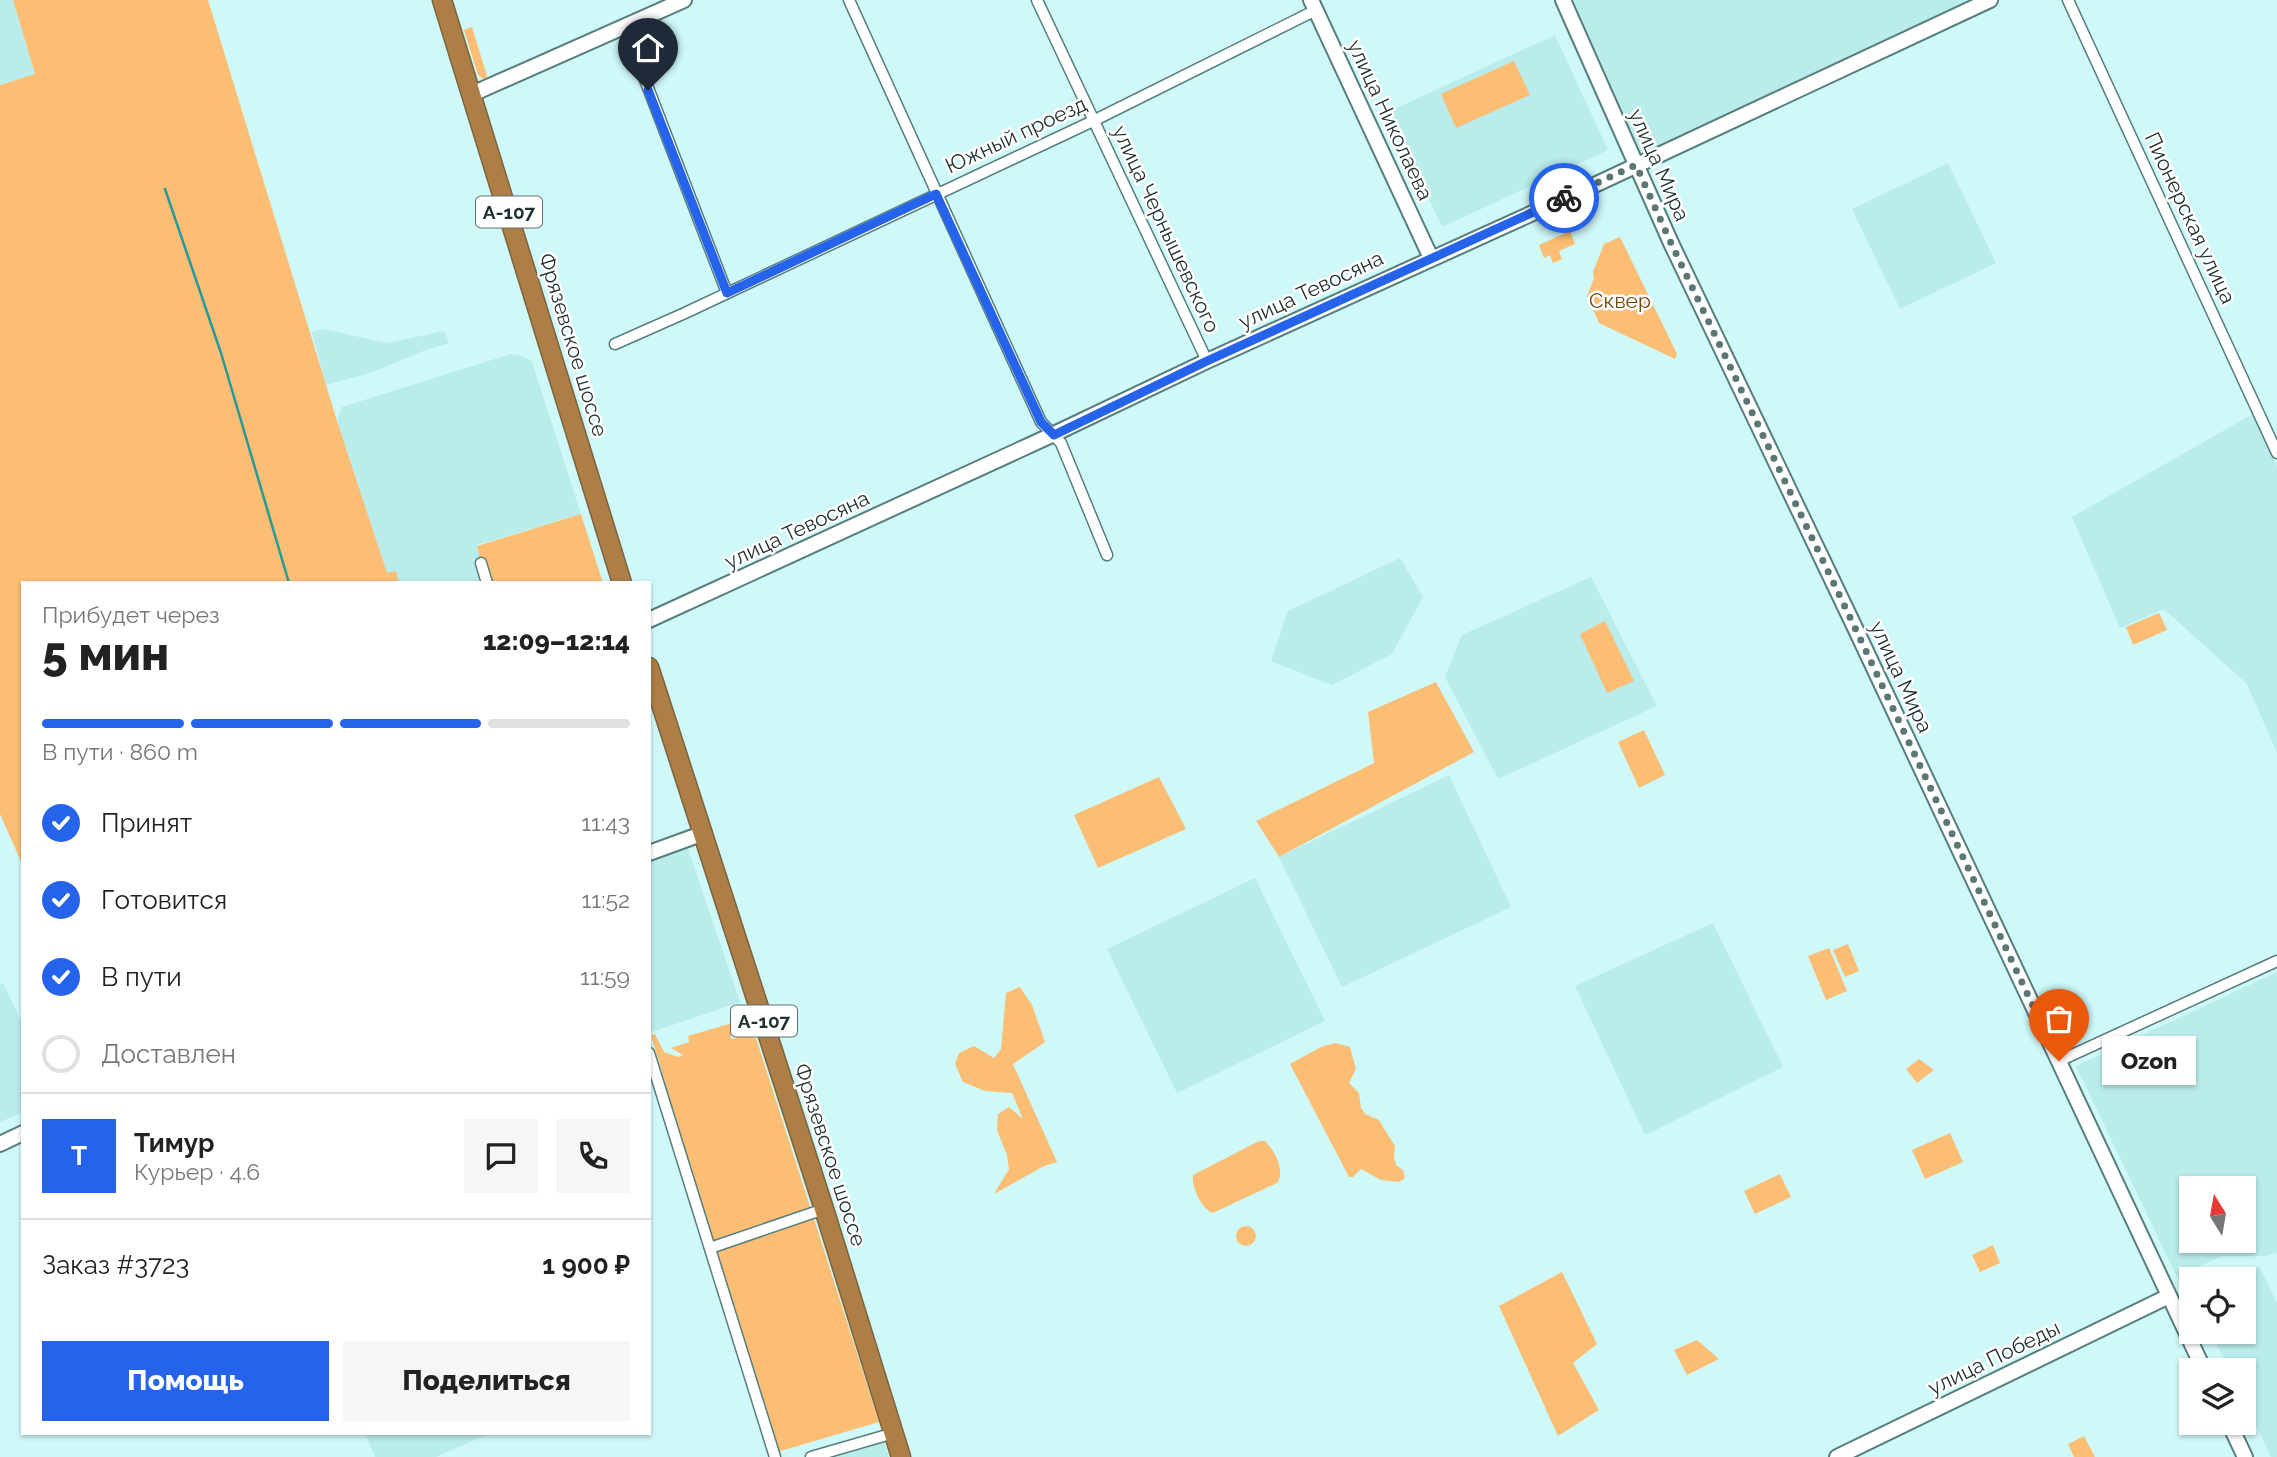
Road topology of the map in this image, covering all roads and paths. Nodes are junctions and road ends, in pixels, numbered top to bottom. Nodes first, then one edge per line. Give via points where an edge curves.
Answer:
1 (442, 0) edge
2 (684, 0) edge
3 (849, 0) edge
4 (1037, 0) edge
5 (1563, 0) edge
6 (1990, 0) edge
7 (2068, 0) edge
8 (1313, 5) edge
9 (625, 28) junction
10 (472, 94) junction
11 (1093, 121) junction
12 (1636, 165) junction
13 (936, 194) junction
14 (1431, 258) junction
15 (727, 293) junction
16 (615, 344) dead end
17 (1207, 361) junction
18 (1054, 435) junction
19 (2277, 453) edge
20 (1107, 555) dead end
21 (481, 563) dead end
22 (486, 581) edge
23 (621, 581) edge
24 (651, 619) edge
25 (651, 673) edge
26 (704, 833) junction
27 (651, 852) edge
28 (2277, 961) edge
29 (651, 1059) edge
30 (2059, 1061) junction
31 (21, 1134) edge
32 (0, 1144) edge
33 (824, 1209) junction
34 (710, 1248) junction
35 (2169, 1296) junction
36 (2198, 1358) edge
37 (894, 1433) junction
38 (2235, 1435) edge
39 (775, 1457) edge
40 (811, 1457) edge
41 (901, 1457) edge
42 (1837, 1457) edge
43 (2245, 1457) edge

1 - 10 highway, Фрязевское шоссе / А-107
2 - 9 main road
3 - 13 street
4 - 11 street, улица Чернышевского
5 - 12 main road, улица Мира
6 - 12 main road, улица Тевосяна
7 - 19 street, Пионерская улица
8 - 11 street, Южный проезд
8 - 14 main road, улица Николаева
9 - 10 main road
9 - 15 street
10 - 23 highway, Фрязевское шоссе / А-107
11 - 13 street, Южный проезд
11 - 17 street, улица Чернышевского
12 - 14 main road, улица Тевосяна
12 - 30 main road, улица Мира
13 - 15 street, Южный проезд
13 - 18 street via 1041,422
14 - 17 main road, улица Тевосяна
15 - 16 street, Южный проезд
17 - 18 main road, улица Тевосяна
18 - 20 street
18 - 24 main road, улица Тевосяна
21 - 22 street
25 - 26 highway, Фрязевское шоссе / А-107
26 - 27 main road
26 - 33 highway, Фрязевское шоссе / А-107
28 - 30 street
29 - 34 street
30 - 35 main road, улица Мира
31 - 32 main road
33 - 34 street
33 - 37 highway, Фрязевское шоссе / А-107
34 - 39 street
35 - 36 main road, улица Мира
35 - 42 main road, улица Победы
37 - 40 street
37 - 41 highway, Фрязевское шоссе / А-107
38 - 43 main road

